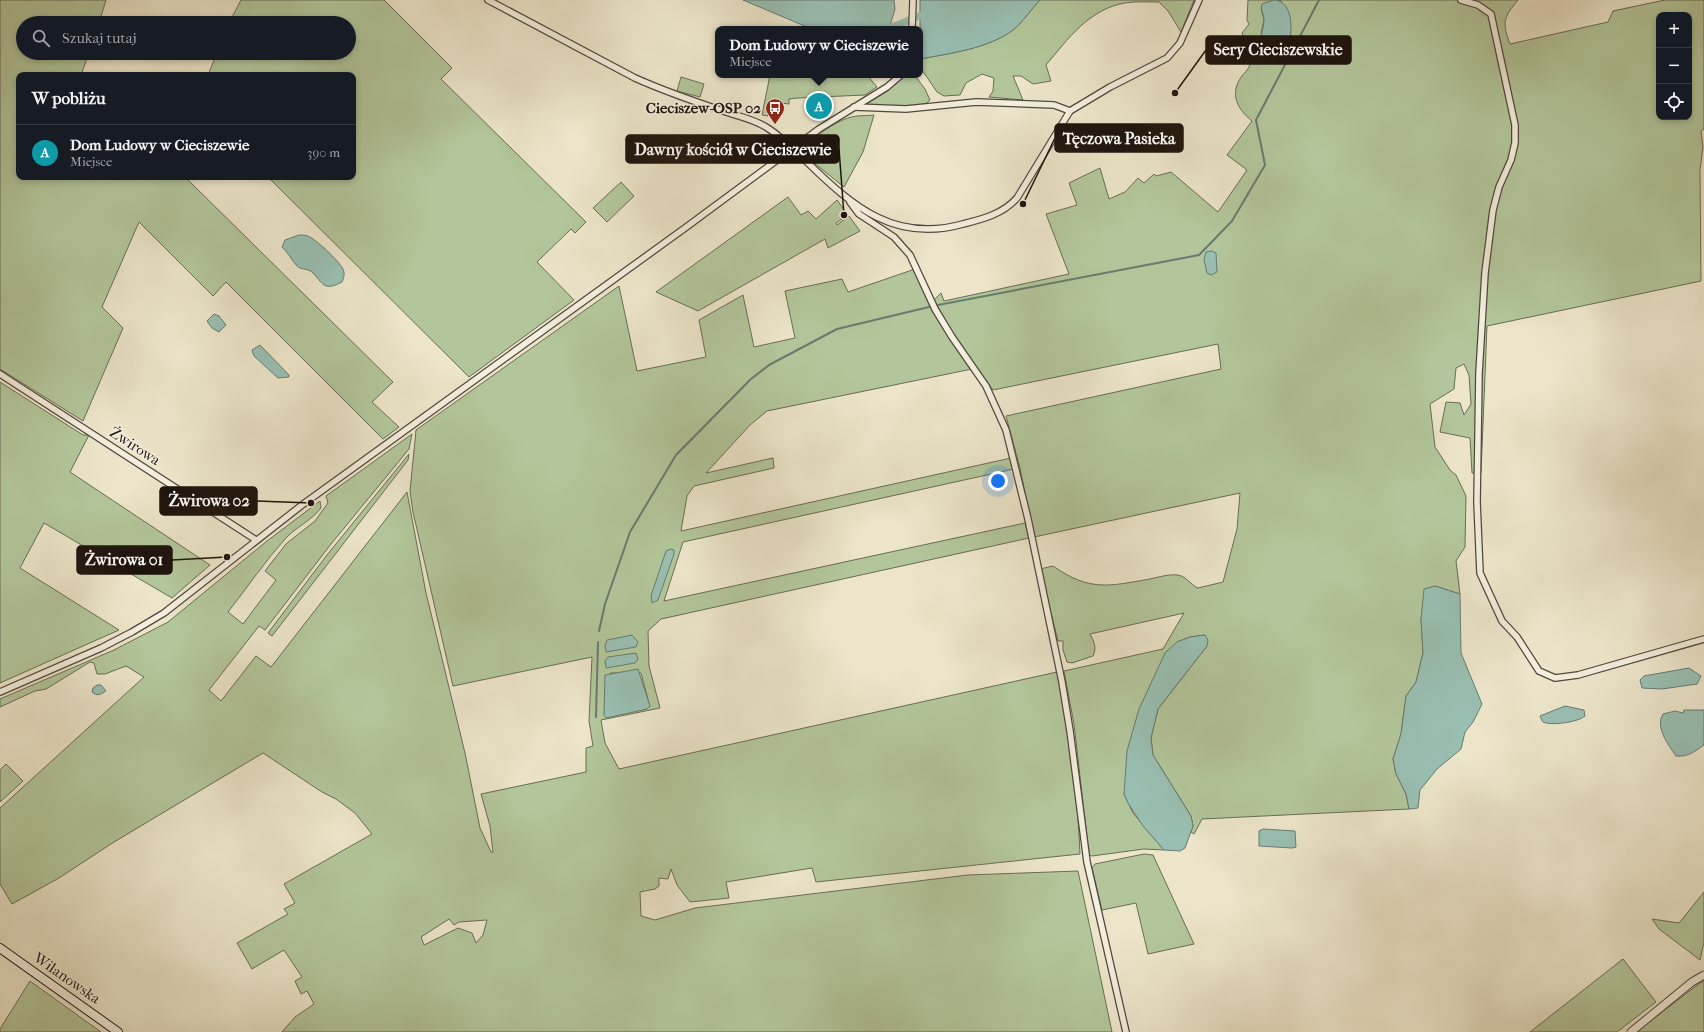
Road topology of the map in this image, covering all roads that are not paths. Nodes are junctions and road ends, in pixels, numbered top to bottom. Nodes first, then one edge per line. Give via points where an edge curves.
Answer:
1 (488, 0) edge
2 (913, 0) edge
3 (1199, 0) edge
4 (1461, 0) edge
5 (912, 26) edge
6 (898, 78) edge
7 (854, 107) junction
8 (1070, 110) junction
9 (793, 149) junction
10 (850, 202) junction
11 (0, 374) edge
12 (256, 540) junction
13 (1704, 639) edge
14 (0, 692) edge
15 (0, 948) edge
16 (1704, 975) edge
17 (118, 1032) edge
18 (1126, 1032) edge
19 (1632, 1032) edge

1 - 9 street via 656,88 761,124
2 - 5 street
3 - 8 street via 1180,43 1167,58
4 - 13 street via 1478,4 1491,14 1515,125 1515,143 1511,160 1499,187 1493,210 1485,273 1479,373 1477,502 1480,574 1502,621 1517,637 1539,671 1555,678 1593,672
6 - 7 street
7 - 8 street via 906,109 976,102 1054,105
7 - 9 street
8 - 10 street via 1017,198 1004,210 992,216 944,228 919,230 886,222
9 - 10 street
9 - 12 street
10 - 18 street via 859,214 894,237 910,254 935,309 986,386 1006,430 1028,518 1062,682 1087,862
11 - 12 street, Żwirowa
12 - 14 street via 148,623 101,648
15 - 17 main road, Wilanowska
16 - 19 street

